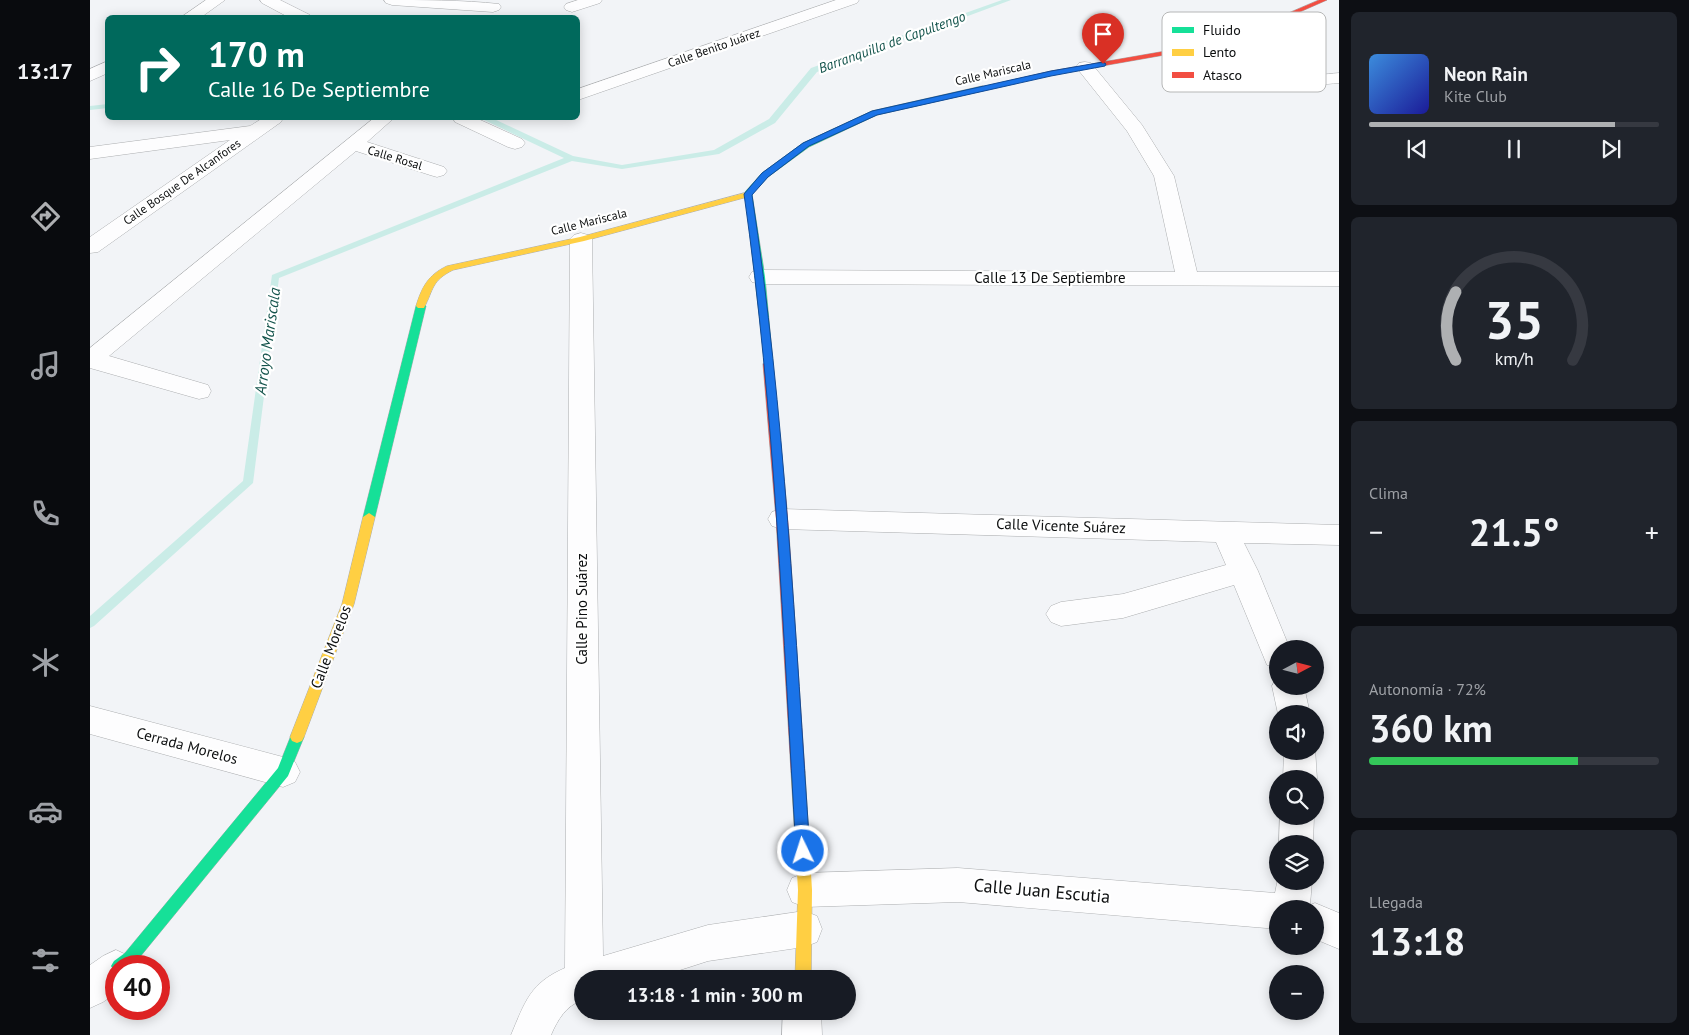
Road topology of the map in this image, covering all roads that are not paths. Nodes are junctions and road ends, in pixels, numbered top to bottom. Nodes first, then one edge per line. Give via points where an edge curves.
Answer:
1 (217, 0) edge
2 (268, 0) edge
3 (392, 0) edge
4 (594, 0) edge
5 (851, 0) edge
6 (1324, 0) edge
7 (492, 7) dead end
8 (572, 7) dead end
9 (1297, 12) edge
10 (193, 15) edge
11 (291, 15) edge
12 (1162, 54) edge
13 (1085, 67) junction
14 (105, 68) edge
15 (90, 76) edge
16 (1326, 78) edge
17 (1339, 78) edge
18 (580, 94) edge
19 (271, 120) edge
20 (383, 120) edge
21 (466, 120) edge
22 (254, 132) junction
23 (515, 143) dead end
24 (353, 144) junction
25 (90, 153) edge
26 (437, 171) dead end
27 (748, 194) junction
28 (581, 239) junction
29 (90, 247) edge
30 (436, 274) joint
31 (760, 277) junction
32 (1188, 278) junction
33 (1338, 284) edge
34 (91, 360) edge
35 (199, 391) dead end
36 (782, 519) junction
37 (1225, 531) junction
38 (1339, 535) edge
39 (1244, 571) junction
40 (1061, 614) dead end
41 (1272, 640) edge
42 (90, 720) edge
43 (283, 772) junction
44 (805, 890) junction
45 (1269, 910) edge
46 (1324, 925) edge
47 (804, 929) junction
48 (1339, 931) edge
49 (132, 955) edge
50 (583, 970) edge
51 (620, 970) edge
52 (803, 970) edge
53 (105, 977) edge
54 (574, 983) edge
55 (90, 989) edge
56 (802, 1020) edge
57 (531, 1035) edge
58 (802, 1035) edge

1 - 10 street
2 - 11 street
3 - 7 street
4 - 8 street
5 - 18 street, Calle Benito Juárez
6 - 9 street, Calle Mariscala
12 - 13 street, Calle Mariscala
13 - 27 street, Calle Mariscala via 875,113 806,145 765,175
13 - 32 street via 1135,129 1164,176
14 - 15 street
16 - 17 street
19 - 22 street, Calle Bosque De Alcanfores
20 - 24 street
21 - 23 street
22 - 25 street
22 - 29 street, Calle Bosque De Alcanfores
24 - 26 street, Calle Rosal
24 - 34 street
27 - 28 street, Calle Mariscala
27 - 31 street
28 - 30 street, Calle Mariscala via 450,268
28 - 50 street, Calle Pino Suárez
30 - 43 street, Calle Morelos via 426,288 348,604
31 - 32 street, Calle 13 De Septiembre
31 - 36 street
32 - 33 street, Calle 13 De Septiembre
34 - 35 street
36 - 37 street, Calle Vicente Suárez
36 - 44 street
37 - 38 street, Calle Vicente Suárez
37 - 39 street
39 - 40 street via 1123,606
39 - 41 street
42 - 43 street, Cerrada Morelos
43 - 49 street, Calle Morelos
44 - 45 street, Calle Juan Escutia via 958,885
44 - 47 street
46 - 48 street
47 - 51 street via 708,944
47 - 52 street
53 - 55 street
54 - 57 street, Calle Pino Suárez via 562,987 552,996
56 - 58 street

